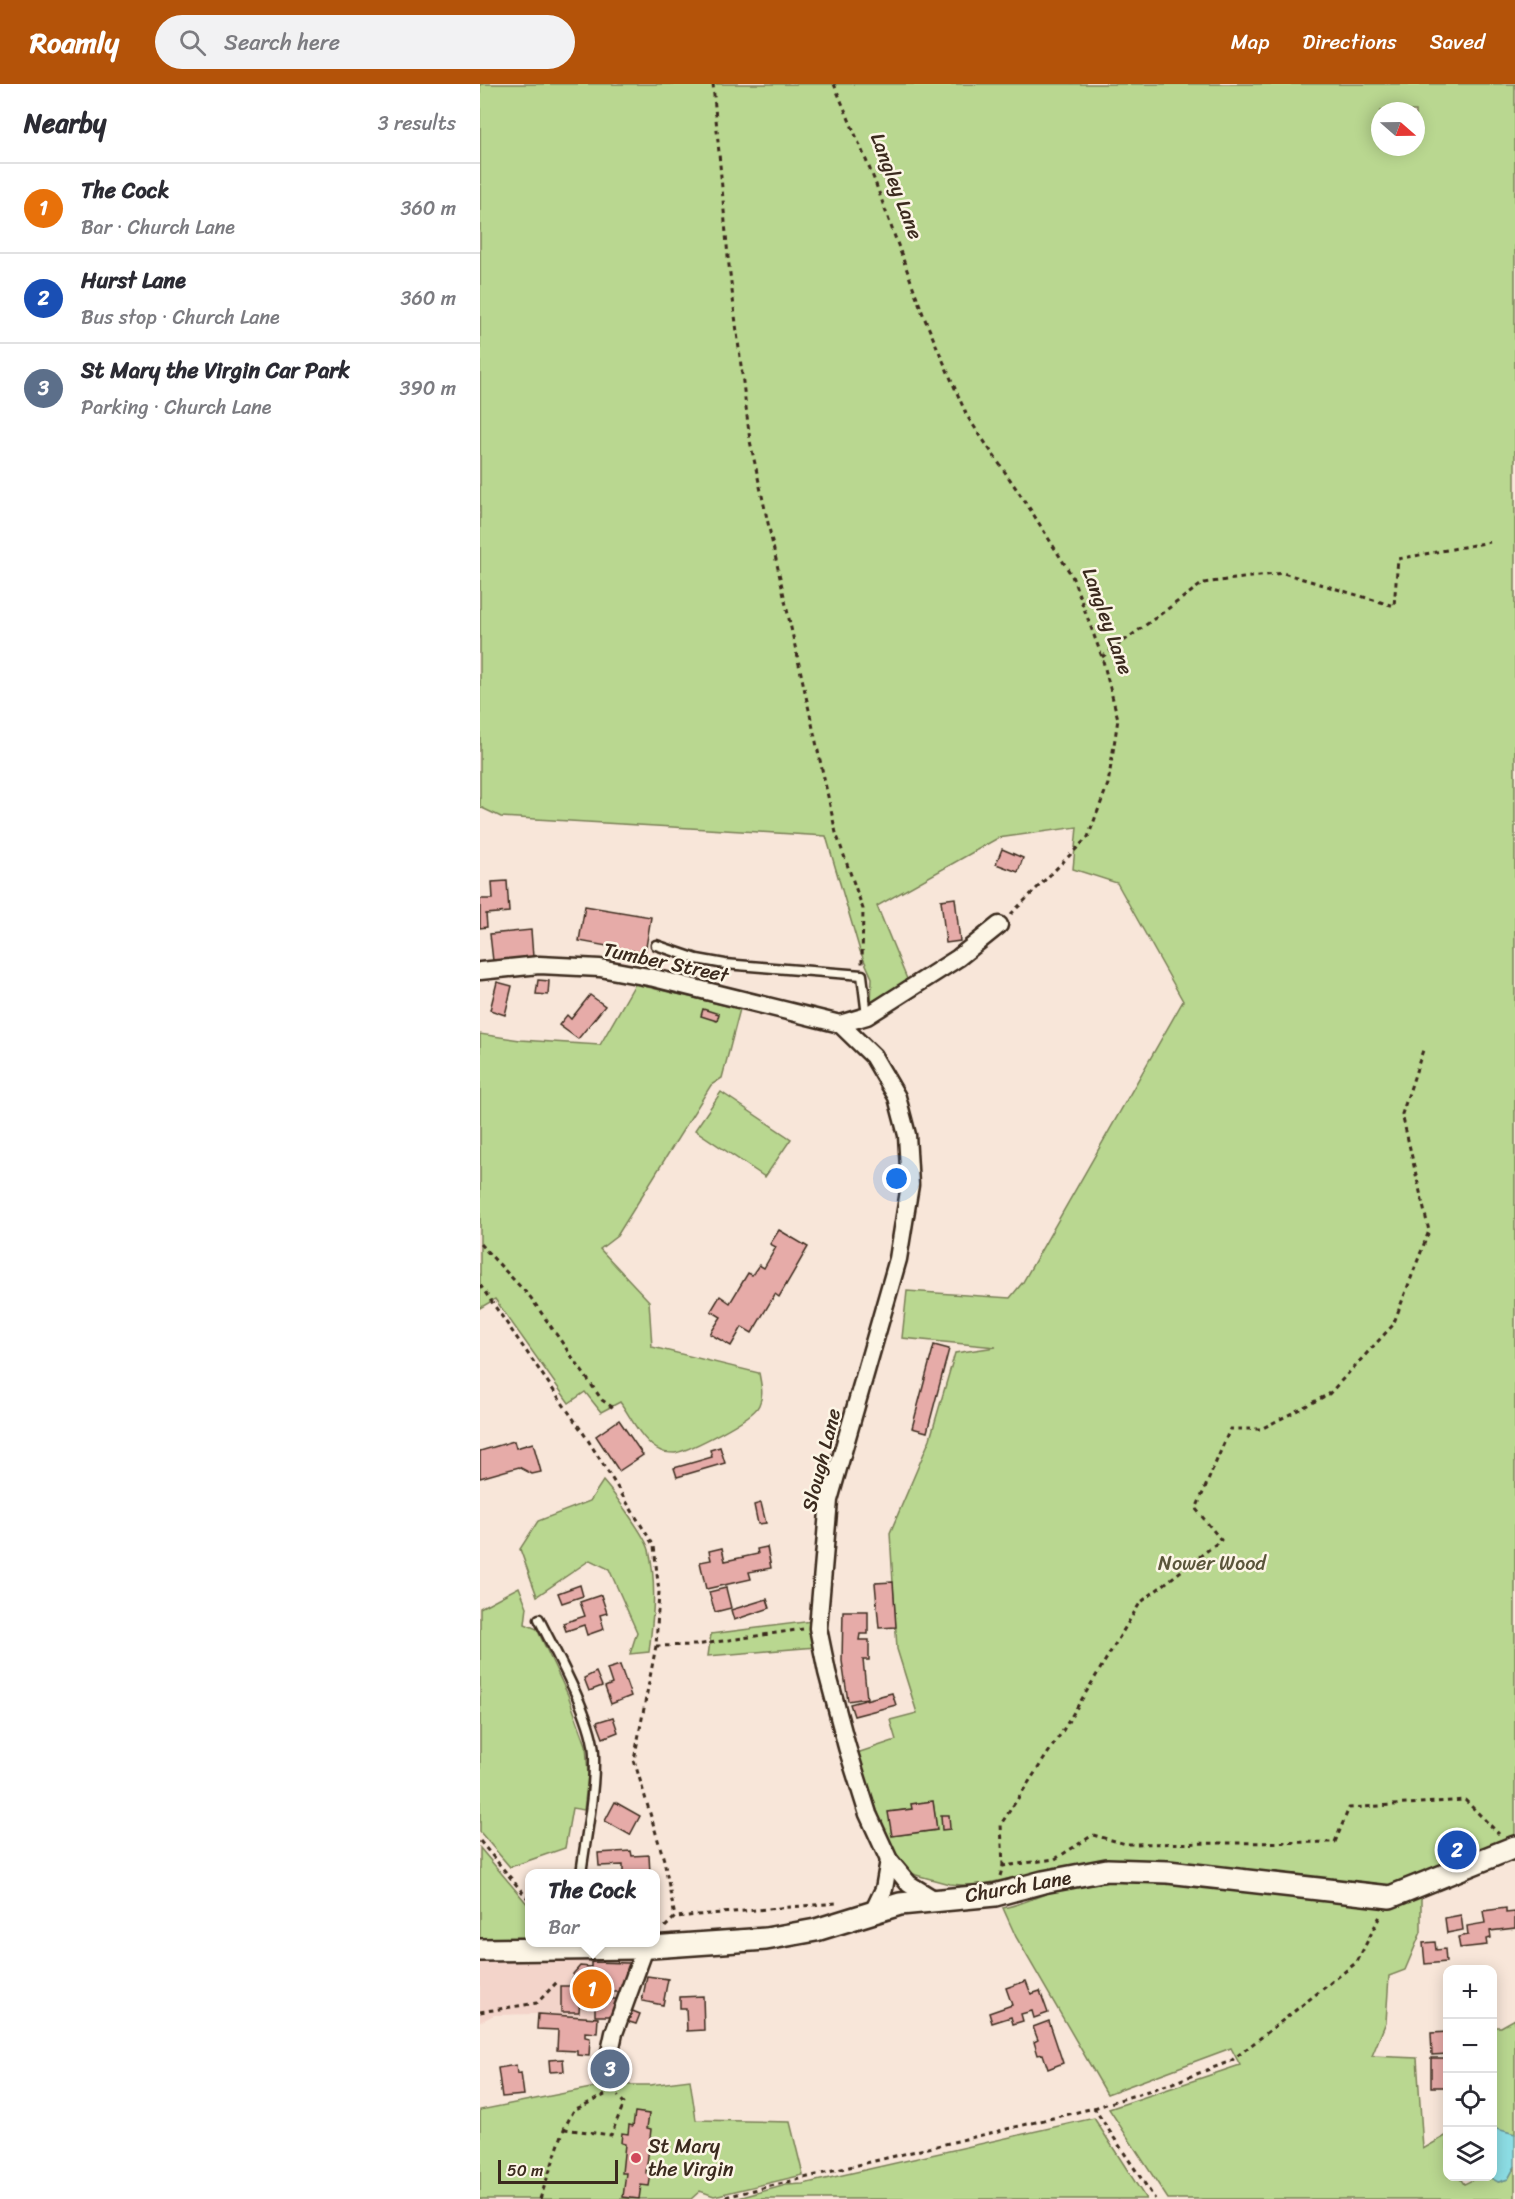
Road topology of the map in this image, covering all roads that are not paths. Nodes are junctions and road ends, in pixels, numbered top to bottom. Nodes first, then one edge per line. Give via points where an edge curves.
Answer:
1 (999, 925) road end
2 (656, 945) dead end
3 (480, 970) edge
4 (867, 1016) junction
5 (840, 1024) junction
6 (863, 1047) junction
7 (539, 1619) dead end
8 (1515, 1848) edge
9 (889, 1860) junction
10 (582, 1869) edge
11 (935, 1900) junction
12 (873, 1912) junction
13 (542, 1947) edge
14 (604, 1947) edge
15 (658, 1947) edge
16 (660, 1947) edge
17 (645, 1948) junction
18 (480, 1950) edge
19 (612, 2081) dead end

1 - 4 street via 958,958
2 - 4 lane via 726,964 862,975
3 - 5 street, Tumber Street via 539,964 600,969 654,978
4 - 5 street
4 - 6 street
5 - 6 street, Slough Lane
6 - 9 street, Slough Lane via 873,1056 897,1097 907,1135 910,1185 898,1259 829,1500 818,1628 847,1748 868,1814
7 - 10 lane via 587,1722 594,1753
8 - 11 street, Church Lane via 1390,1897 1168,1872 1107,1870 995,1895
9 - 11 street, Slough Lane via 909,1884
9 - 12 street via 884,1889
11 - 12 street, Church Lane
12 - 16 street, Church Lane via 816,1930 766,1939
13 - 18 street, Church Lane
14 - 17 street, Church Lane
15 - 17 street, Church Lane
17 - 19 street via 614,2033 608,2061

